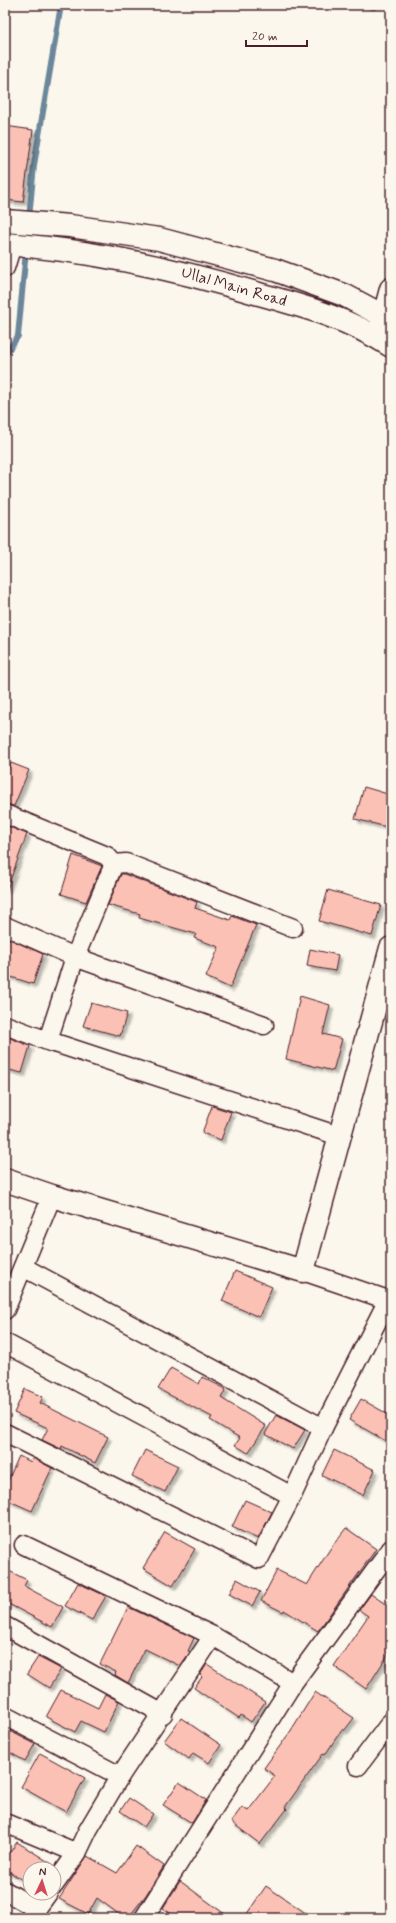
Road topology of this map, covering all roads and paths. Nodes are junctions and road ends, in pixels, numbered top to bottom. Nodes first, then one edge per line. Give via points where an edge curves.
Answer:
1 (10, 222) edge
2 (8, 244) edge
3 (5, 268) edge
4 (391, 290) edge
5 (387, 319) edge
6 (385, 342) edge
7 (5, 814) edge
8 (114, 864) junction
9 (5, 926) edge
10 (292, 928) dead end
11 (391, 948) edge
12 (75, 957) junction
13 (5, 1025) edge
14 (264, 1025) dead end
15 (53, 1043) junction
16 (339, 1136) junction
17 (5, 1180) edge
18 (52, 1196) junction
19 (23, 1267) junction
20 (303, 1271) junction
21 (389, 1301) edge
22 (5, 1310) edge
23 (5, 1343) edge
24 (323, 1428) junction
25 (5, 1433) edge
26 (292, 1496) junction
27 (24, 1545) dead end
28 (391, 1549) edge
29 (5, 1626) edge
30 (213, 1636) junction
31 (293, 1683) junction
32 (163, 1714) junction
33 (5, 1716) edge
34 (391, 1722) edge
35 (358, 1766) dead end
36 (120, 1776) junction
37 (5, 1823) edge
38 (77, 1853) junction
39 (62, 1874) edge
40 (5, 1891) edge
41 (43, 1901) edge
42 (34, 1914) edge
43 (144, 1918) edge

1 - 5 main road, Ullal Main Road via 70,226 159,239 275,270 344,295
2 - 3 street
2 - 6 main road, Ullal Main Road via 138,261 330,315
4 - 5 main road
5 - 6 main road
7 - 8 street via 107,856
8 - 10 street via 126,863
8 - 12 street
9 - 12 street
11 - 16 main road
12 - 14 street
12 - 15 street via 50,1034
13 - 15 street
15 - 16 street
16 - 20 main road
17 - 18 main road
18 - 19 street
18 - 20 main road
19 - 22 street
19 - 24 street
20 - 21 street
21 - 24 street
23 - 26 street
24 - 26 street
25 - 26 street via 259,1559
27 - 30 street
28 - 31 street
29 - 32 street
30 - 31 street
30 - 32 street
31 - 43 street
32 - 36 street
33 - 36 street
34 - 35 street
36 - 38 street
37 - 38 street
38 - 39 street
40 - 42 street
41 - 42 street

